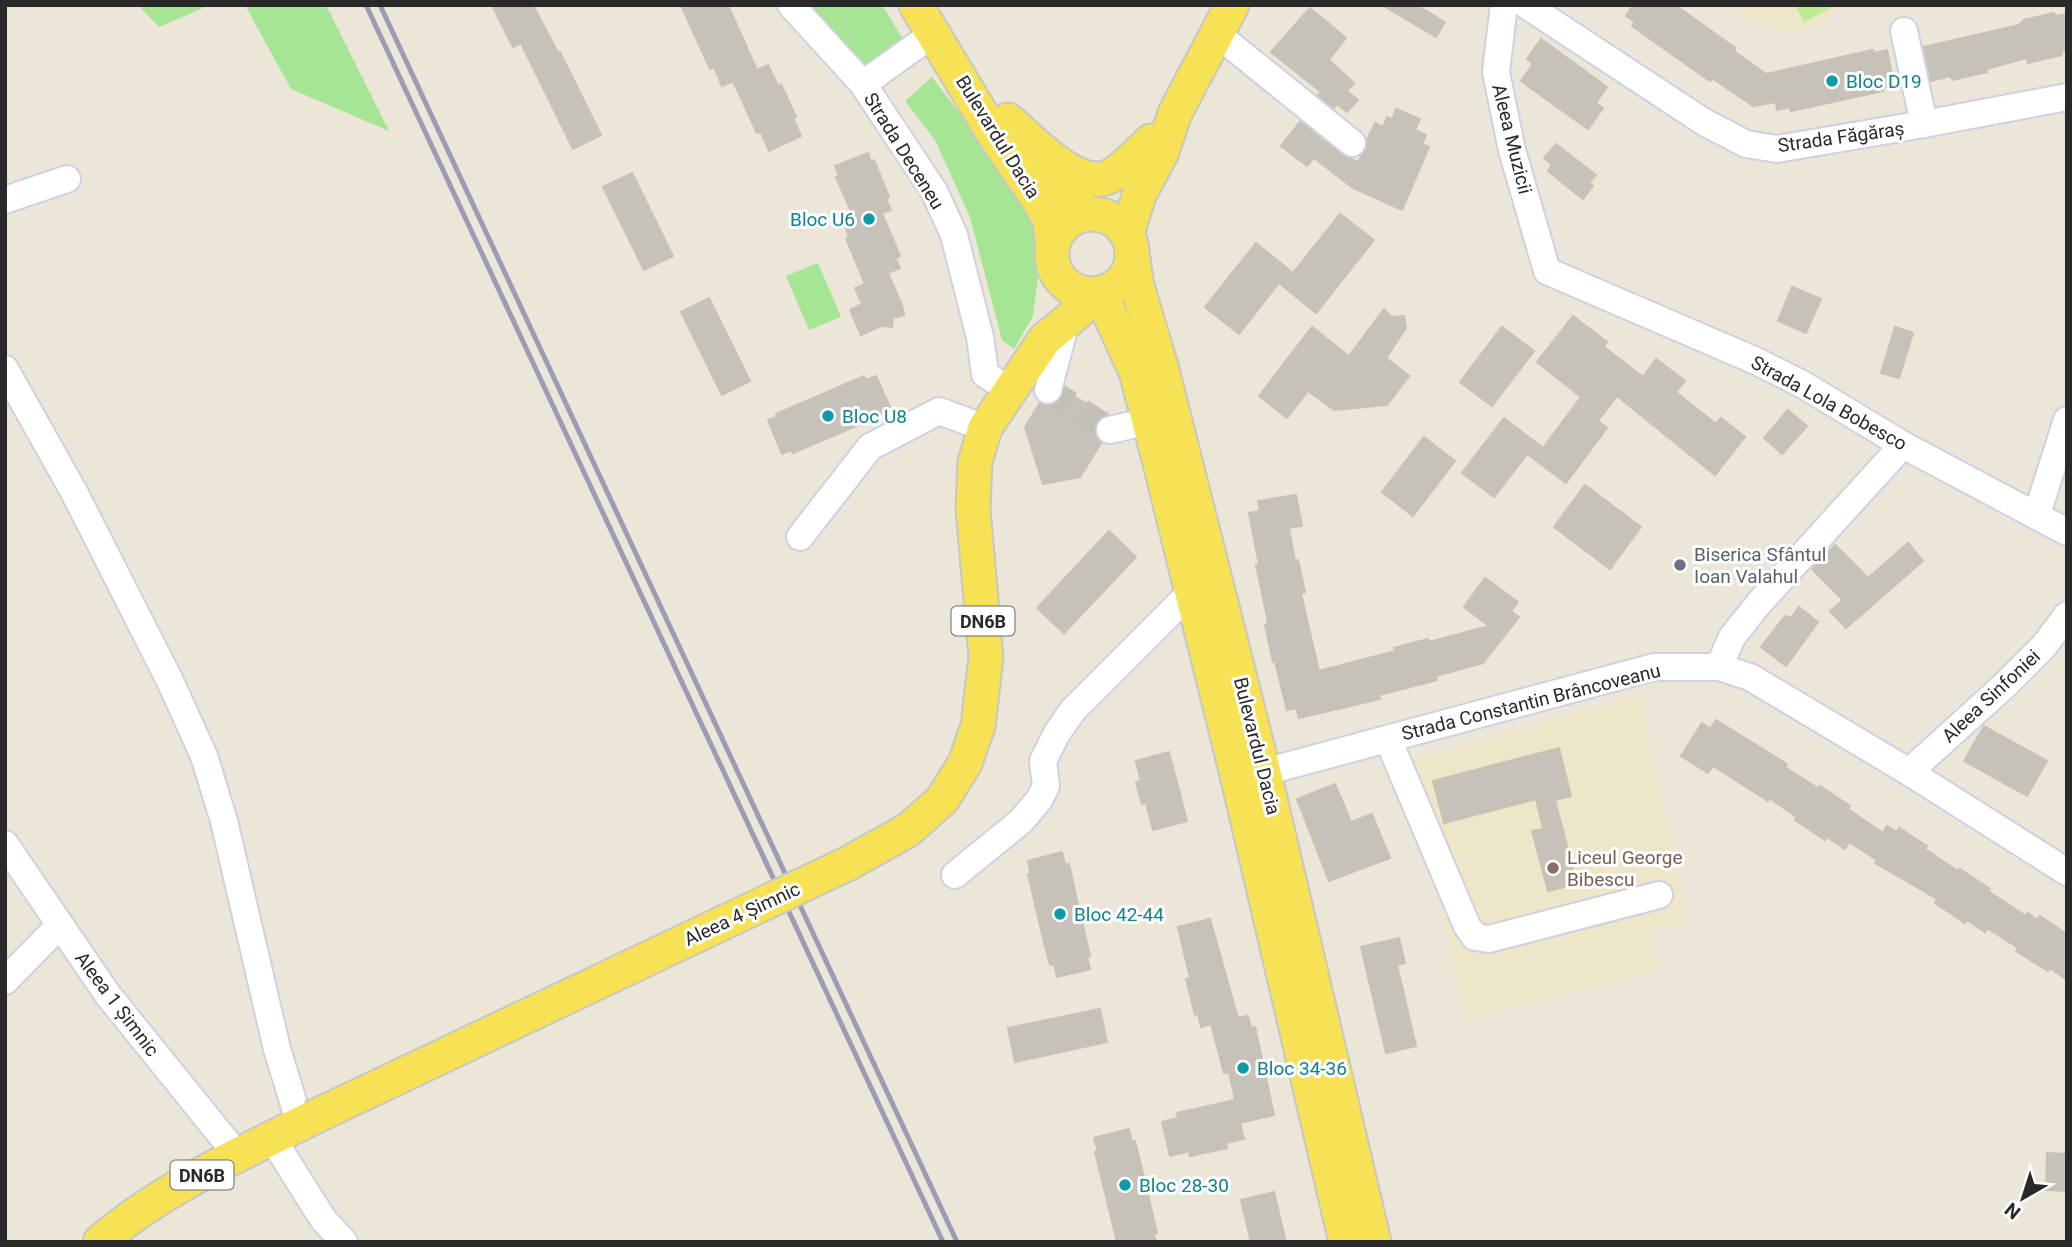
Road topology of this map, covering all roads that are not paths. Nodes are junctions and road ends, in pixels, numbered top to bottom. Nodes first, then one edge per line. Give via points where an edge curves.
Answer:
1 (791, 5) edge
2 (916, 5) edge
3 (1503, 5) edge
4 (1526, 5) edge
5 (1225, 19) edge
6 (1904, 31) dead end
7 (934, 33) junction
8 (863, 84) junction
9 (2067, 97) edge
10 (1175, 113) junction
11 (1008, 120) junction
12 (1924, 124) junction
13 (1151, 141) junction
14 (1352, 143) dead end
15 (67, 179) dead end
16 (5, 200) edge
17 (1113, 229) junction
18 (1053, 254) junction
19 (1547, 271) joint
20 (1097, 293) junction
21 (1055, 330) junction
22 (5, 369) edge
23 (1009, 390) junction
24 (1048, 390) dead end
25 (2067, 420) edge
26 (1149, 421) junction
27 (985, 428) junction
28 (1110, 430) dead end
29 (1903, 445) junction
30 (2038, 514) junction
31 (2067, 531) edge
32 (800, 537) dead end
33 (1192, 591) junction
34 (2067, 615) edge
35 (1718, 667) junction
36 (1388, 739) junction
37 (1909, 772) junction
38 (1251, 776) junction
39 (5, 844) edge
40 (2067, 872) edge
41 (955, 875) dead end
42 (1659, 895) dead end
43 (59, 926) junction
44 (5, 981) edge
45 (295, 1127) junction
46 (238, 1156) junction
47 (100, 1242) edge
48 (344, 1242) edge
49 (1346, 1242) edge
50 (1374, 1242) edge

1 - 8 street, Strada Deceneu
2 - 7 main road, Bulevardul Dacia
3 - 19 street, Aleea Muzicii via 1496,72 1512,150
4 - 12 street, Strada Făgăraș via 1704,122 1746,144 1777,149
5 - 10 main road
5 - 14 street
6 - 12 street
7 - 8 street
7 - 11 main road, Bulevardul Dacia
7 - 18 main road, Bulevardul Dacia via 1042,205 1050,222
8 - 23 street, Strada Deceneu via 935,193 954,235 985,374
9 - 12 street, Strada Făgăraș
10 - 13 main road
10 - 17 main road via 1162,152 1139,195
11 - 13 main road via 1074,175 1094,181 1112,176
11 - 17 main road, Bulevardul Dacia via 1059,190
13 - 17 main road via 1127,187
15 - 16 street
17 - 18 main road via 1077,217 1058,233
17 - 20 main road via 1127,275
17 - 38 main road, Bulevardul Dacia via 1137,286 1161,366
18 - 20 main road, Bulevardul Dacia via 1064,282 1084,293
18 - 21 main road, Aleea 4 Șimnic / DN6B
19 - 29 street, Strada Lola Bobesco via 1756,361
20 - 21 main road, Aleea 4 Șimnic / DN6B
20 - 26 main road, Bulevardul Dacia via 1136,372
21 - 23 main road, Aleea 4 Șimnic / DN6B
21 - 24 street
22 - 45 street via 74,492 204,756 224,821
23 - 27 main road, Aleea 4 Șimnic / DN6B
25 - 30 street
26 - 28 street
26 - 33 main road, Bulevardul Dacia
27 - 32 street via 939,411 870,447
27 - 45 main road, Aleea 4 Șimnic / DN6B, bridge via 975,462 973,509 986,657 978,726 965,764 942,800 908,830 849,863
29 - 30 street, Strada Lola Bobesco
29 - 35 street via 1760,602 1732,637
30 - 31 street, Strada Lola Bobesco
33 - 38 main road, Bulevardul Dacia
33 - 41 street via 1073,710 1043,761 1046,786 1039,800 1021,821
34 - 37 street, Aleea Sinfoniei via 2035,656
35 - 36 street, Strada Constantin Brâncoveanu via 1654,667
35 - 37 street, Strada Constantin Brâncoveanu via 1750,677
36 - 38 street, Strada Constantin Brâncoveanu
36 - 42 street via 1475,937 1489,939
37 - 40 street, Strada Constantin Brâncoveanu
38 - 49 main road, Bulevardul Dacia
38 - 50 main road, Bulevardul Dacia
39 - 43 street, Aleea 1 Șimnic
43 - 44 street
43 - 46 street, Aleea 1 Șimnic via 108,995
45 - 46 main road, Aleea 4 Șimnic / DN6B
45 - 48 street via 323,1219
46 - 47 main road, Aleea 4 Șimnic / DN6B via 159,1198

